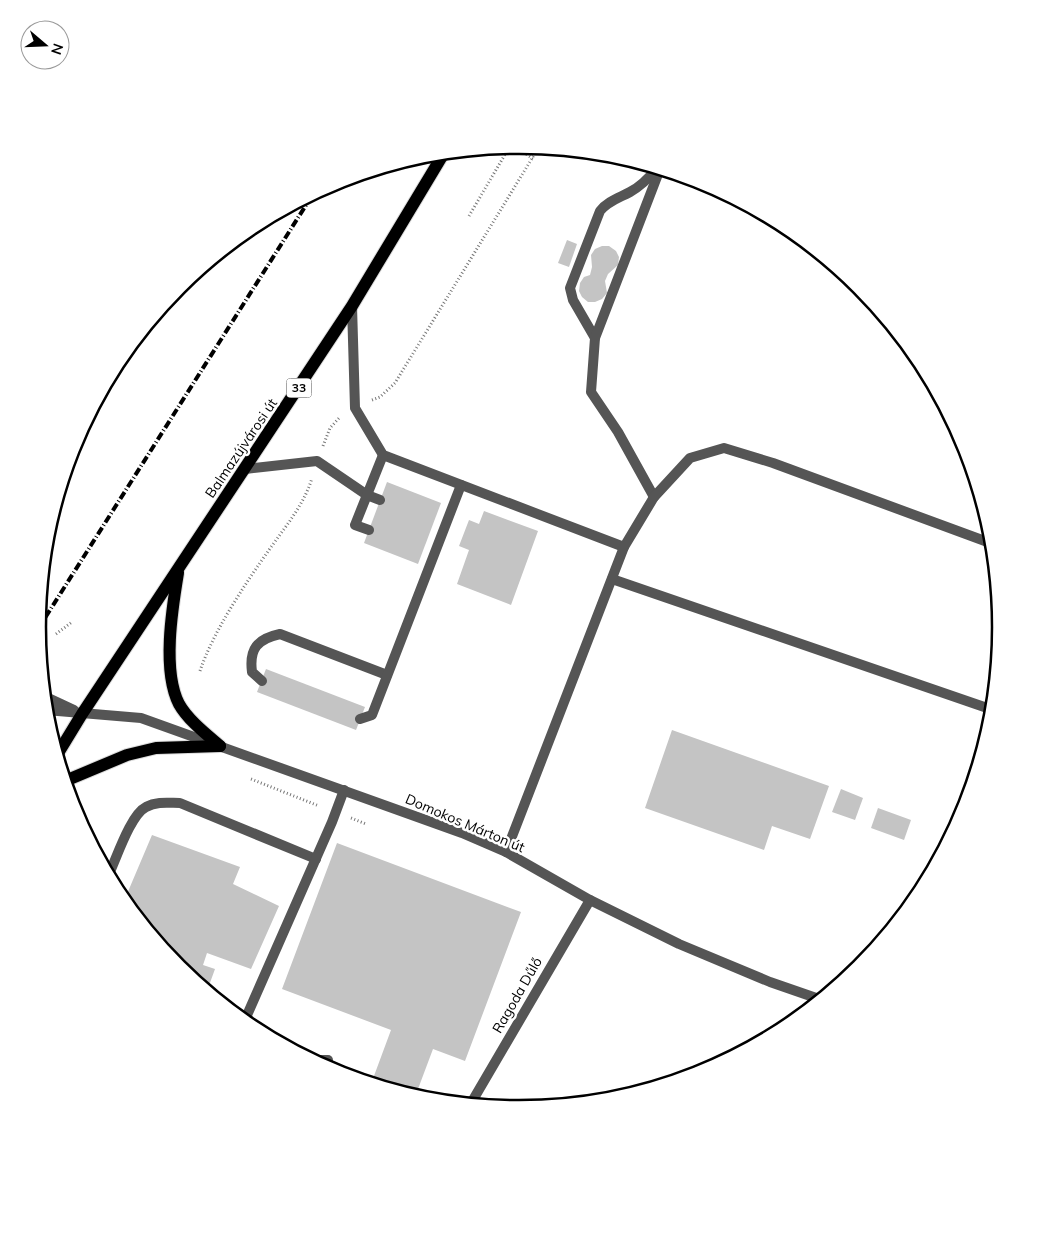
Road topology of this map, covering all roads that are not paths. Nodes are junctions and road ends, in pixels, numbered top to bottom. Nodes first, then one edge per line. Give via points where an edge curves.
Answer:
1 (439, 161) edge
2 (654, 173) edge
3 (657, 174) edge
4 (352, 306) junction
5 (595, 338) junction
6 (383, 455) junction
7 (245, 468) junction
8 (462, 485) junction
9 (367, 495) junction
10 (654, 497) junction
11 (380, 500) dead end
12 (435, 521) dead end
13 (446, 525) junction
14 (369, 530) dead end
15 (985, 541) edge
16 (624, 547) junction
17 (423, 550) dead end
18 (435, 554) junction
19 (179, 568) junction
20 (612, 579) junction
21 (388, 675) junction
22 (262, 681) dead end
23 (52, 700) edge
24 (986, 708) edge
25 (54, 711) edge
26 (82, 714) junction
27 (360, 720) dead end
28 (220, 746) junction
29 (61, 748) edge
30 (71, 779) edge
31 (344, 790) junction
32 (506, 852) junction
33 (316, 859) junction
34 (112, 867) edge
35 (590, 900) junction
36 (815, 997) edge
37 (247, 1014) edge
38 (474, 1099) edge

1 - 4 main road, Balmazújvárosi út / 33
2 - 5 street via 633,191 606,204 600,211 570,288 573,300
3 - 5 street
4 - 6 street via 355,408
4 - 7 main road, Balmazújvárosi út / 33
5 - 10 street via 591,392 618,432
6 - 8 street
6 - 9 street
7 - 9 street via 317,461
7 - 19 main road, Balmazújvárosi út / 33
8 - 13 street
8 - 16 street
9 - 11 street
9 - 14 street via 355,525
10 - 15 street via 690,458 724,448
10 - 16 street
12 - 13 street
13 - 18 street
16 - 20 street
17 - 18 street
18 - 21 street
19 - 26 main road, Balmazújvárosi út / 33
19 - 28 main road via 169,645 173,680 179,704
20 - 24 street
20 - 32 street
21 - 22 street via 280,634 267,637 256,646 250,659 252,672
21 - 27 street via 372,715
23 - 26 street
25 - 26 street, Domokos Márton út
26 - 28 street, Domokos Márton út via 141,718
26 - 29 main road, Balmazújvárosi út / 33
28 - 30 main road via 156,748 127,755
28 - 31 street, Domokos Márton út
31 - 32 street, Domokos Márton út
31 - 33 street
32 - 35 street, Domokos Márton út
33 - 34 street via 180,803 161,802 144,807 132,823
33 - 37 street
35 - 36 street, Domokos Márton út via 679,944
35 - 38 street, Ragoda Dűlő

